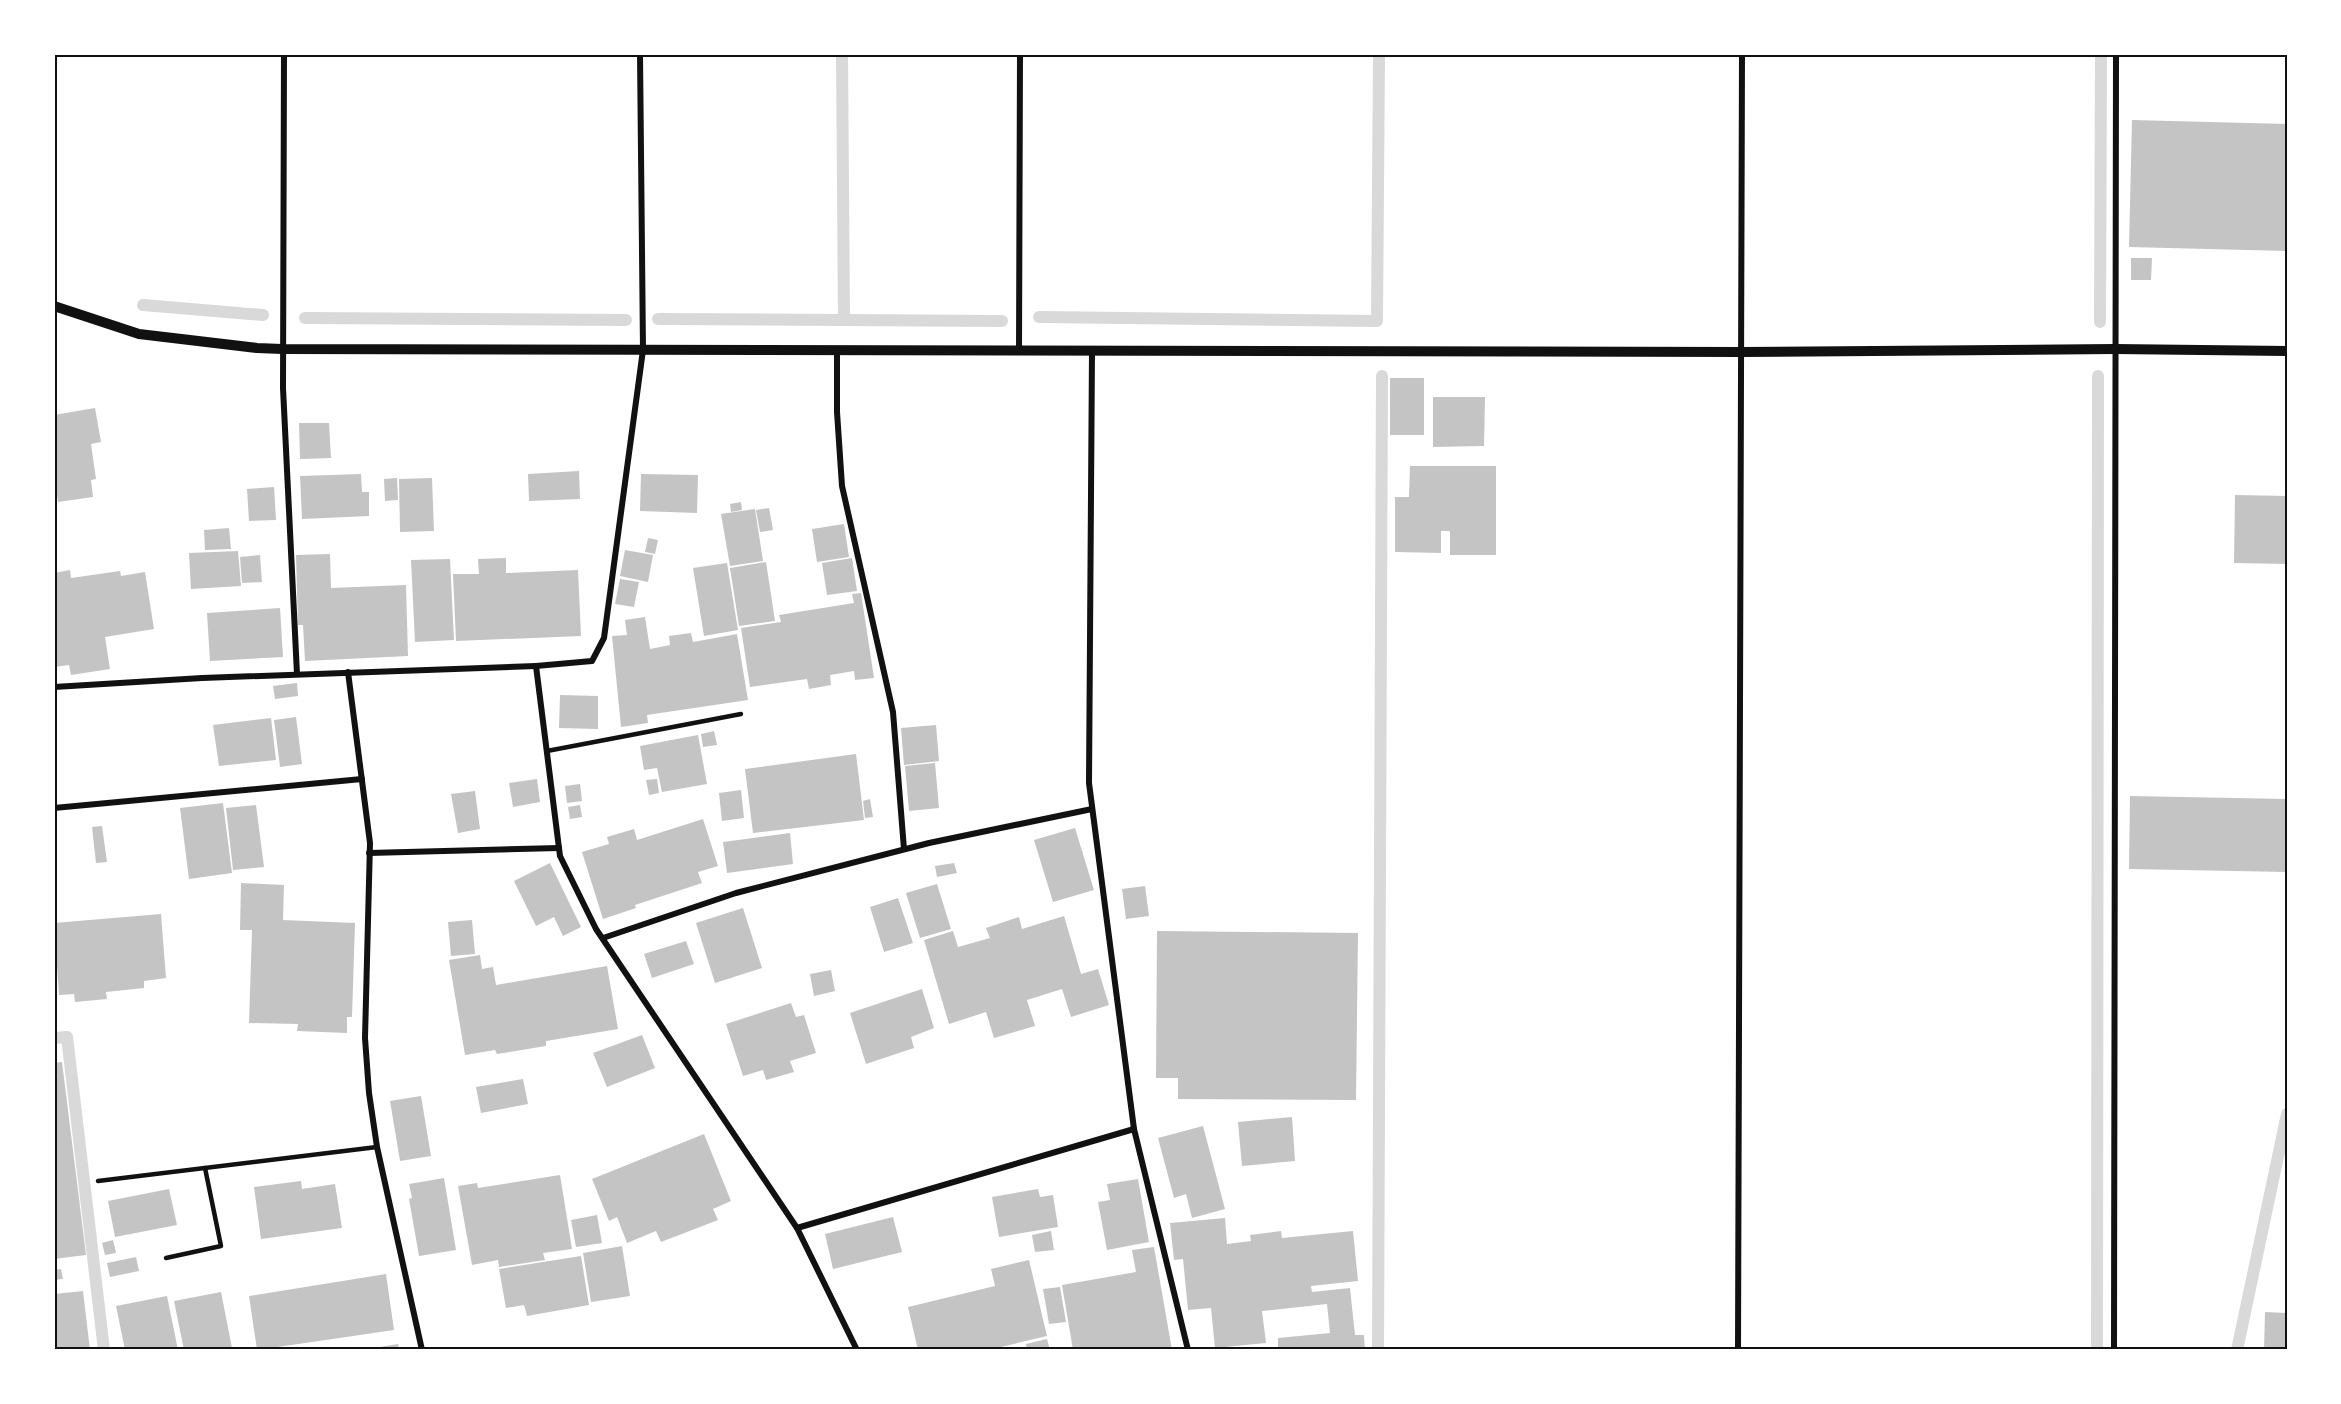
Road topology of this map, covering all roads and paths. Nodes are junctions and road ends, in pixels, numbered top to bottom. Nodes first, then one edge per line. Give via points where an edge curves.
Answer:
1 (284, 54) edge
2 (640, 54) edge
3 (1020, 54) edge
4 (1742, 54) edge
5 (2116, 54) edge
6 (54, 306) edge
7 (282, 349) junction
8 (2115, 349) junction
9 (643, 350) junction
10 (837, 350) junction
11 (1019, 351) junction
12 (1092, 351) junction
13 (2287, 351) edge
14 (1742, 352) junction
15 (536, 666) junction
16 (348, 672) junction
17 (297, 674) junction
18 (54, 687) edge
19 (741, 714) dead end
20 (547, 751) junction
21 (362, 779) junction
22 (54, 808) edge
23 (1092, 809) junction
24 (559, 848) junction
25 (904, 849) junction
26 (369, 853) junction
27 (603, 938) junction
28 (1134, 1129) junction
29 (377, 1147) junction
30 (204, 1168) junction
31 (98, 1181) dead end
32 (797, 1228) junction
33 (166, 1258) dead end
34 (422, 1350) edge
35 (857, 1350) edge
36 (1188, 1350) edge
37 (1738, 1350) edge
38 (2114, 1350) edge

1 - 7 street
2 - 9 street
3 - 11 street
4 - 14 street
5 - 8 street
6 - 7 street via 139,334
7 - 9 street
7 - 17 street
8 - 13 street
8 - 14 street
8 - 38 street
9 - 10 street
9 - 15 street via 604,638 592,661
10 - 11 street
10 - 25 street via 842,486 893,712
11 - 12 street
12 - 14 street
12 - 23 street
14 - 37 street
15 - 16 street
15 - 20 street
16 - 17 street
16 - 21 street
17 - 18 street
19 - 20 lane
20 - 24 street
21 - 22 street
21 - 26 street
23 - 25 street
23 - 28 street
24 - 26 street
24 - 27 street
25 - 27 street via 736,893
26 - 29 street via 365,1038
27 - 32 street
28 - 32 street
28 - 36 street
29 - 30 lane
29 - 34 street
30 - 31 lane
30 - 33 lane via 221,1246
32 - 35 street

